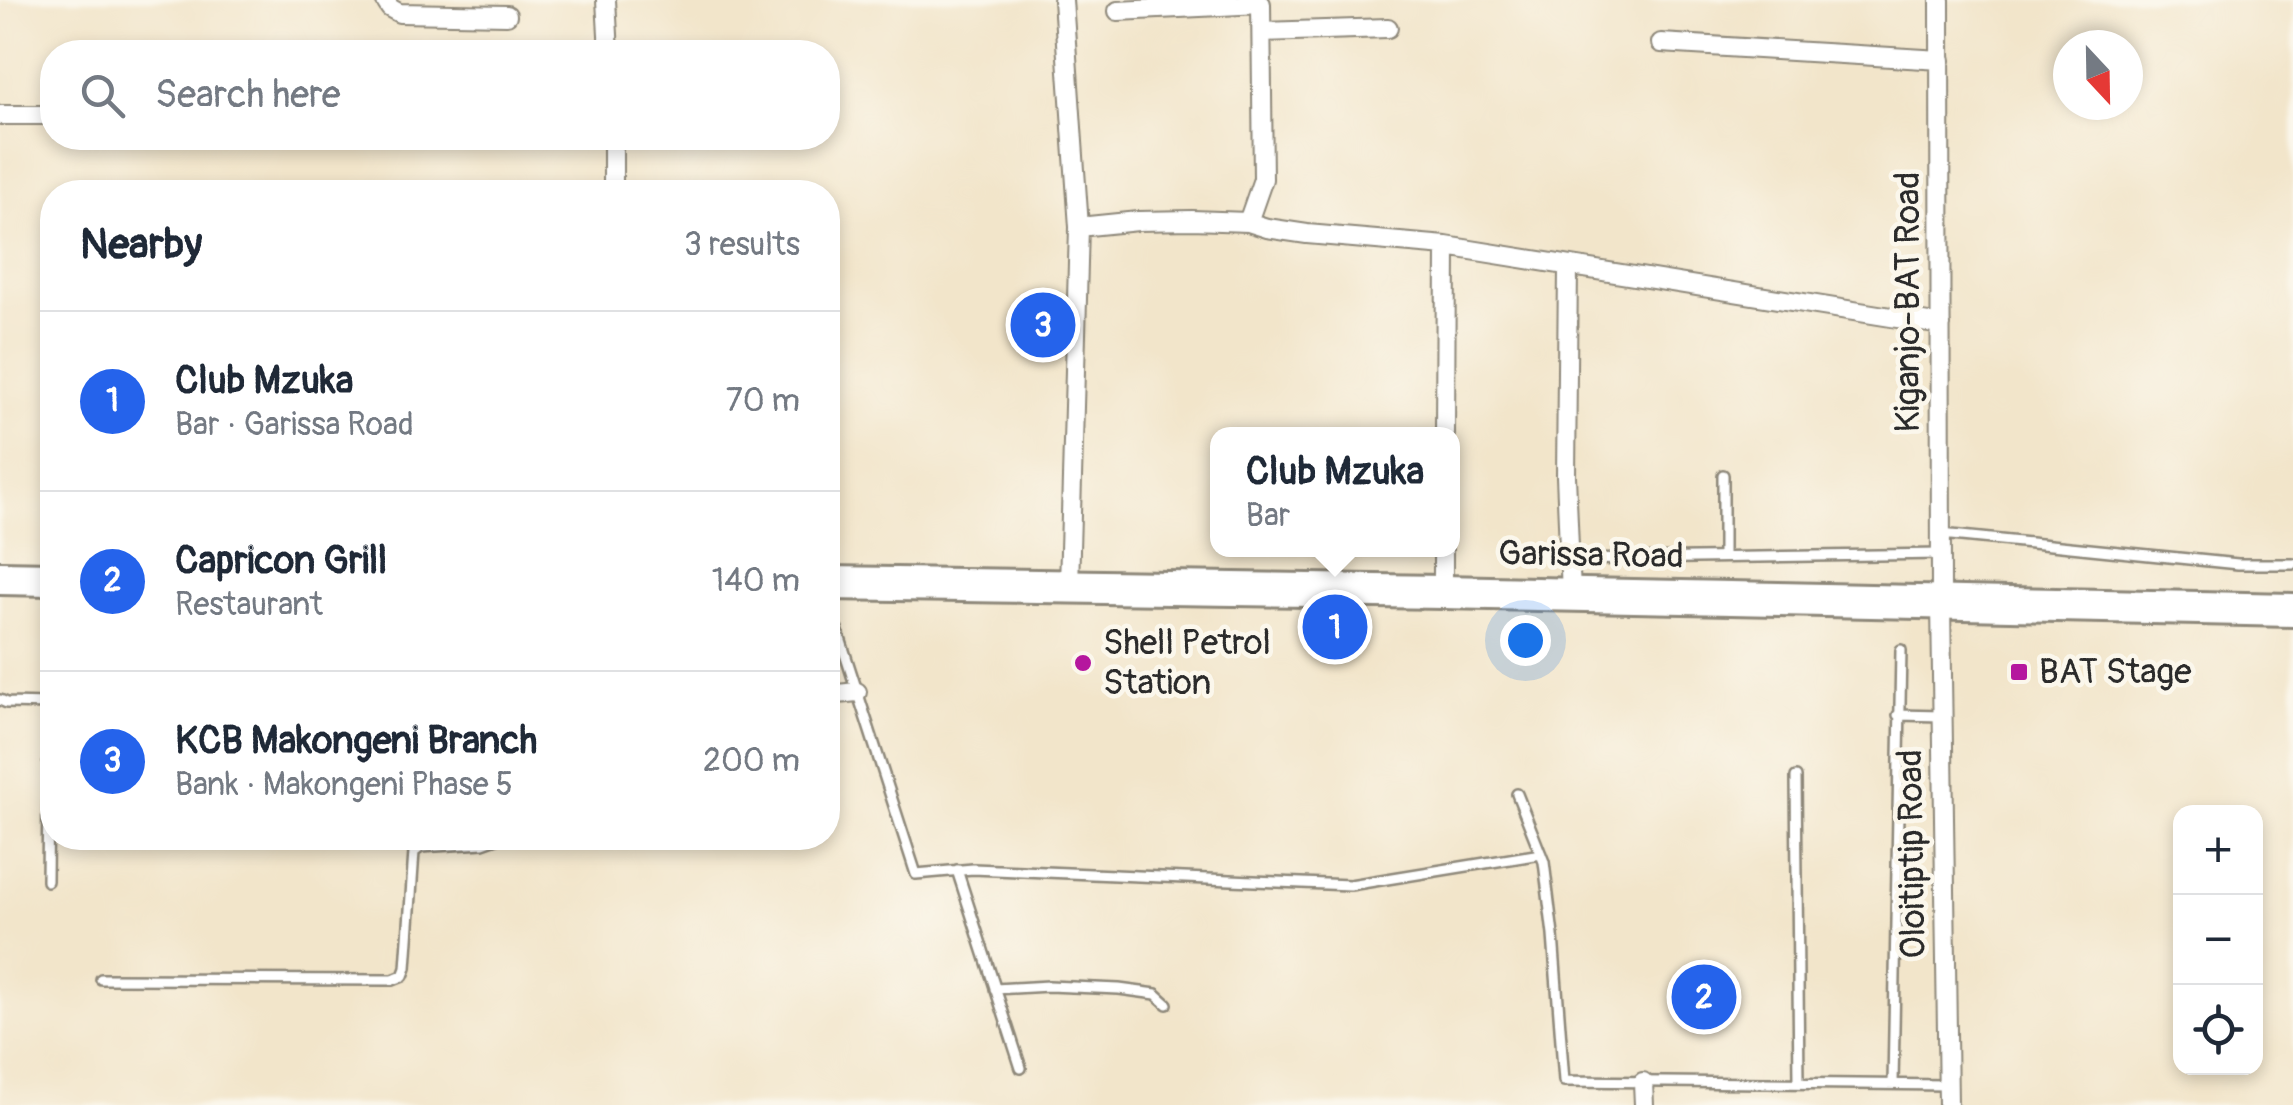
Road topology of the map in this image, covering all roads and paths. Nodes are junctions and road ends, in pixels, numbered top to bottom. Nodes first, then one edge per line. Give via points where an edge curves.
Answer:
1 (385, 0) edge
2 (606, 0) edge
3 (1063, 0) edge
4 (1940, 0) edge
5 (1118, 11) dead end
6 (506, 15) dead end
7 (1388, 28) dead end
8 (1262, 32) junction
9 (608, 40) edge
10 (1661, 44) dead end
11 (1941, 60) junction
12 (0, 115) edge
13 (40, 115) edge
14 (613, 150) edge
15 (612, 180) edge
16 (1248, 222) junction
17 (1079, 227) junction
18 (1446, 246) junction
19 (1568, 267) junction
20 (1942, 326) junction
21 (1444, 427) edge
22 (1724, 475) dead end
23 (1941, 534) junction
24 (1941, 554) junction
25 (1444, 557) edge
26 (1723, 557) junction
27 (1570, 560) junction
28 (2293, 564) edge
29 (0, 578) edge
30 (40, 579) edge
31 (840, 582) edge
32 (1069, 586) junction
33 (1443, 592) junction
34 (1571, 594) junction
35 (1941, 603) junction
36 (2293, 610) edge
37 (840, 639) edge
38 (1901, 650) dead end
39 (857, 692) junction
40 (840, 694) edge
41 (0, 700) edge
42 (40, 704) edge
43 (1898, 715) junction
44 (1942, 716) junction
45 (1796, 778) dead end
46 (1517, 794) dead end
47 (48, 850) edge
48 (416, 850) edge
49 (1540, 854) junction
50 (956, 870) junction
51 (47, 880) dead end
52 (101, 979) dead end
53 (996, 990) junction
54 (1167, 1004) dead end
55 (1022, 1068) dead end
56 (1644, 1082) junction
57 (1799, 1083) junction
58 (1893, 1084) junction
59 (1948, 1085) junction
60 (1644, 1105) edge
61 (1948, 1105) edge

1 - 6 street via 399,14
2 - 9 street
3 - 17 street
4 - 11 street, Kiganjo-BAT Road
5 - 8 street via 1261,4
7 - 8 street
8 - 16 street via 1263,179
10 - 11 street
11 - 20 street, Kiganjo-BAT Road
12 - 13 street
14 - 15 street
16 - 17 street
16 - 18 street via 1286,232
17 - 32 street
18 - 19 street
18 - 21 street
19 - 20 street
19 - 27 street
20 - 23 street, Kiganjo-BAT Road
22 - 26 lane
23 - 24 street, Kiganjo-BAT Road
23 - 28 lane
24 - 26 lane
24 - 35 street, Kiganjo-BAT Road
25 - 33 street
26 - 27 lane
27 - 34 street
29 - 30 highway
31 - 32 highway, Garissa Road
32 - 33 highway, Garissa Road
33 - 34 highway, Garissa Road
34 - 35 highway, Garissa Road
35 - 36 highway, Garissa Road
35 - 44 street, Oloitiptip Road
37 - 39 lane
38 - 43 lane
39 - 40 street
39 - 50 lane via 916,874
41 - 42 lane
43 - 44 lane
43 - 58 lane
44 - 59 street, Oloitiptip Road
45 - 57 lane
46 - 49 lane
47 - 51 lane
48 - 52 lane via 403,976
49 - 50 lane via 1350,885
49 - 56 lane via 1554,935 1564,1081
50 - 53 lane
53 - 54 lane via 1119,989 1156,994
53 - 55 lane
56 - 57 lane
56 - 60 street
57 - 58 lane
58 - 59 lane
59 - 61 street, Oloitiptip Road

